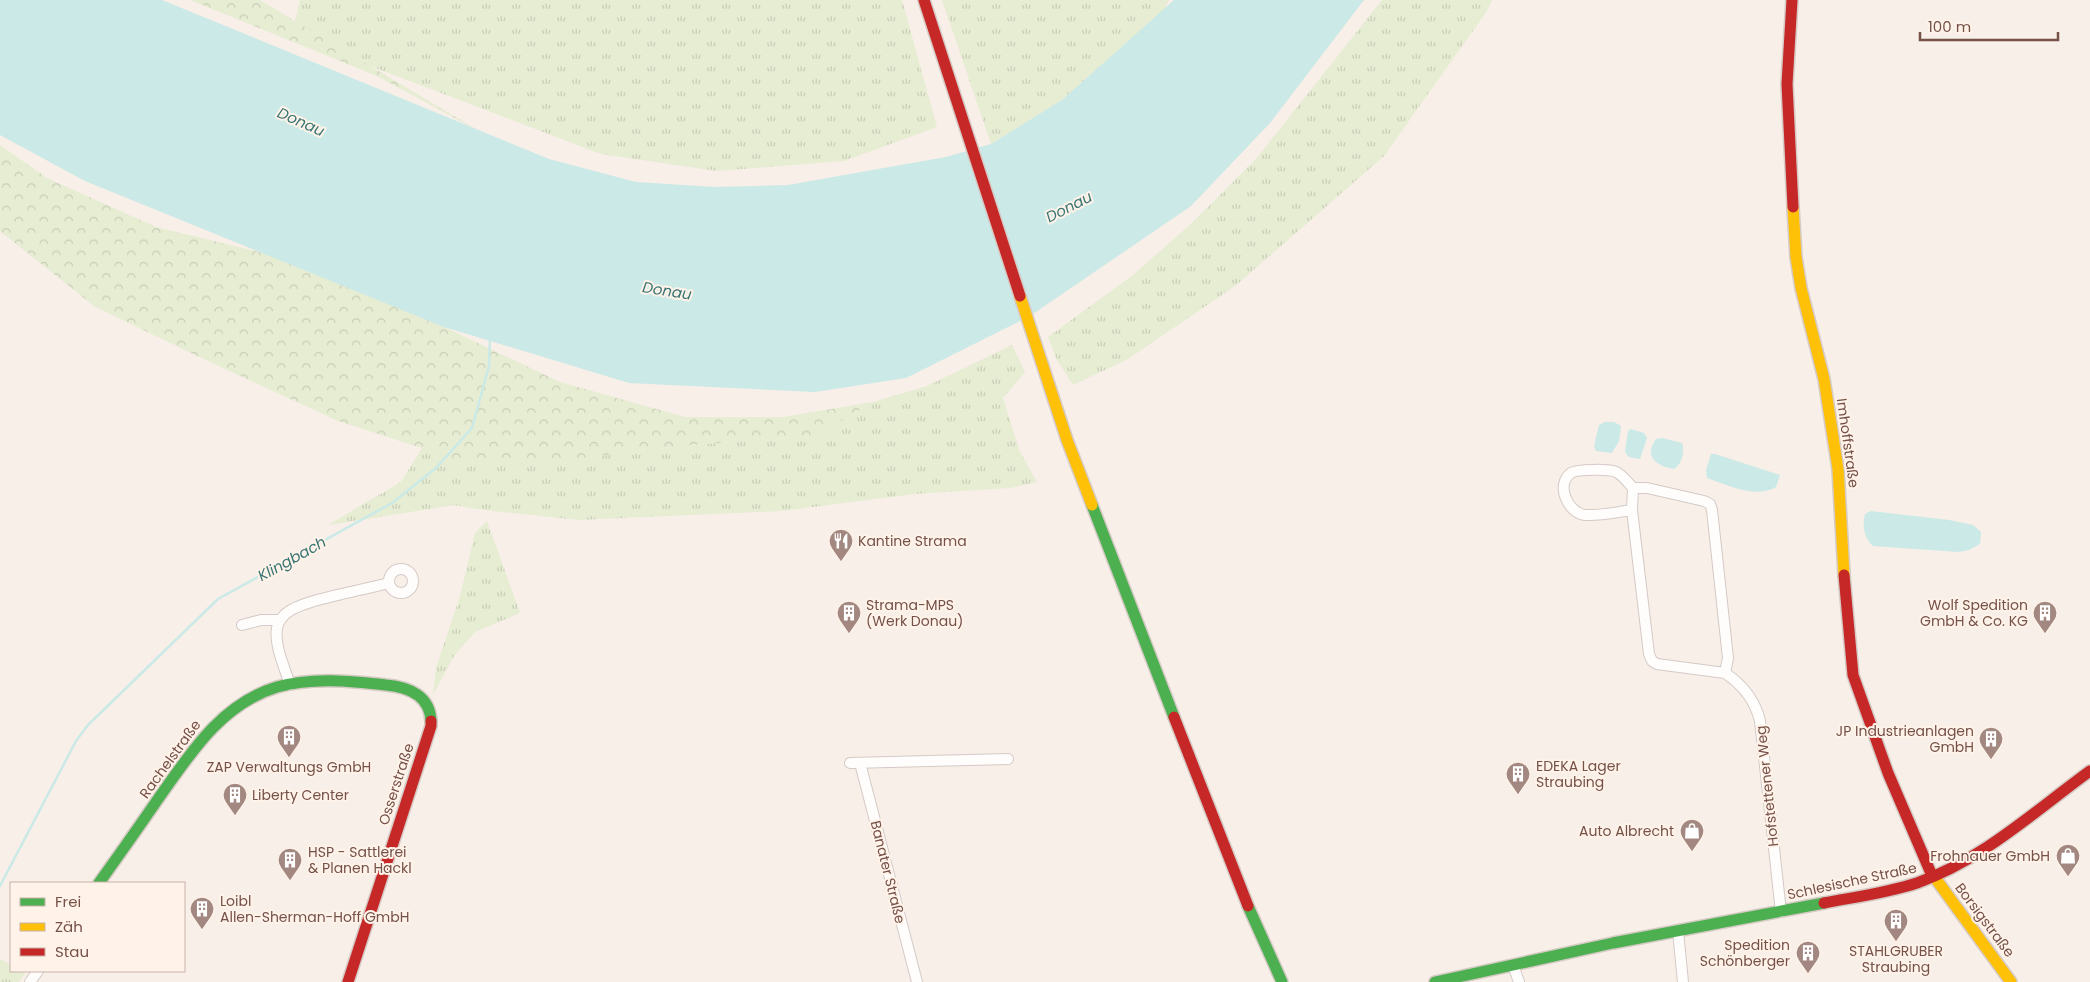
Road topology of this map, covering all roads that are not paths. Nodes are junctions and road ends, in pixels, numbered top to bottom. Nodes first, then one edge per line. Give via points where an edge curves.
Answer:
1 (924, 0) edge
2 (1792, 0) edge
3 (1633, 488) junction
4 (1632, 510) junction
5 (389, 583) dead end
6 (280, 620) junction
7 (242, 625) dead end
8 (1725, 673) junction
9 (290, 685) junction
10 (409, 690) joint
11 (1008, 759) dead end
12 (2090, 771) edge
13 (1934, 877) junction
14 (100, 882) edge
15 (1782, 912) junction
16 (1678, 931) junction
17 (1513, 965) junction
18 (1281, 981) edge
19 (348, 982) edge
20 (917, 982) edge
21 (1435, 982) edge
22 (1519, 982) edge
23 (1684, 982) edge
24 (2011, 982) edge

1 - 18 main road via 1052,398 1177,725
2 - 13 main road, Imhoffstraße via 1787,84 1796,257 1824,379 1838,469 1842,559 1853,676 1888,773
3 - 4 street
3 - 4 street via 1611,470 1577,471 1564,482 1564,495 1570,506 1584,515
3 - 8 street via 1647,488 1710,504 1728,658
4 - 8 street via 1652,661
5 - 6 street via 301,605
6 - 7 street
6 - 9 street via 277,627 279,648
8 - 15 street, Hofstettener Weg via 1752,698 1760,721
9 - 10 main road, Rachelstraße via 345,682
9 - 14 main road, Rachelstraße via 245,700 214,725
10 - 19 main road, Osserstraße via 424,698 429,705 431,726
11 - 20 street, Banater Straße via 855,763
12 - 13 main road, Schlesische Straße via 1984,850
13 - 15 main road, Schlesische Straße via 1903,888
13 - 24 main road, Borsigstraße
15 - 16 main road, Schlesische Straße
16 - 17 main road, Schlesische Straße
16 - 23 street
17 - 21 main road, Schlesische Straße
17 - 22 street

